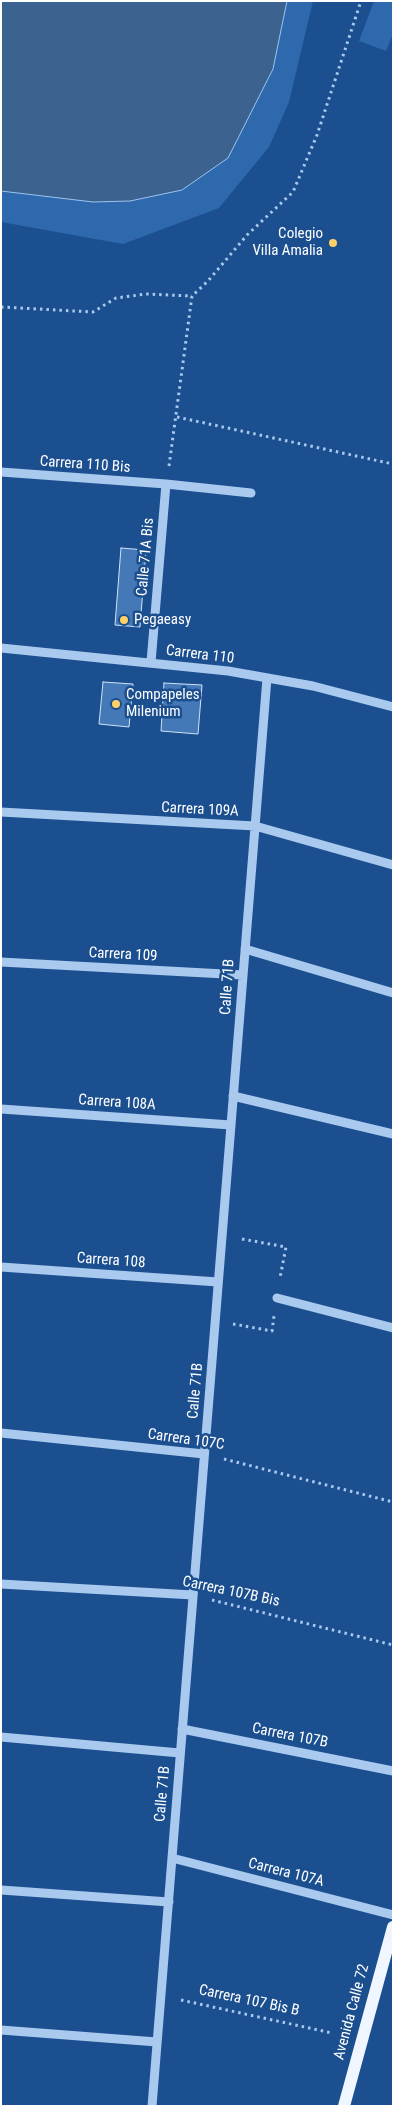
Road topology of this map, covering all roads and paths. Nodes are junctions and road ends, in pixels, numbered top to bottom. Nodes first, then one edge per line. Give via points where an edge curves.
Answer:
1 (361, 1) edge
2 (192, 296) junction
3 (1, 308) edge
4 (177, 417) junction
5 (393, 464) edge
6 (1, 472) edge
7 (166, 484) junction
8 (251, 494) dead end
9 (1, 648) edge
10 (151, 662) junction
11 (267, 678) junction
12 (393, 707) edge
13 (1, 812) edge
14 (255, 826) junction
15 (393, 865) edge
16 (245, 948) junction
17 (1, 962) edge
18 (243, 975) junction
19 (393, 993) edge
20 (233, 1096) junction
21 (1, 1109) edge
22 (231, 1125) junction
23 (393, 1134) edge
24 (1, 1267) edge
25 (218, 1282) junction
26 (277, 1298) dead end
27 (393, 1328) edge
28 (1, 1433) edge
29 (204, 1454) junction
30 (393, 1502) edge
31 (1, 1584) edge
32 (193, 1595) junction
33 (393, 1645) edge
34 (182, 1729) junction
35 (1, 1737) edge
36 (180, 1754) junction
37 (393, 1771) edge
38 (172, 1858) junction
39 (1, 1890) edge
40 (169, 1902) junction
41 (393, 1915) edge
42 (393, 1928) edge
43 (160, 1996) junction
44 (1, 2030) edge
45 (332, 2033) dead end
46 (157, 2042) junction
47 (152, 2106) edge
48 (344, 2106) edge

1 - 2 path via 317,135 293,192 247,235 208,282
2 - 3 path via 146,294 116,298 93,312
2 - 4 path
4 - 5 path
4 - 7 path
6 - 7 street, Carrera 110 Bis
7 - 8 street, Carrera 110 Bis
7 - 10 street, Calle 71A Bis
9 - 10 street, Carrera 110
10 - 11 street, Carrera 110
11 - 12 street, Carrera 110 via 313,686
11 - 14 street, Calle 71B
13 - 14 street, Carrera 109A
14 - 15 street, Carrera 109A
14 - 16 street, Calle 71B
16 - 18 street, Calle 71B
16 - 19 street
17 - 18 street, Carrera 109
18 - 20 street, Calle 71B
20 - 22 street, Calle 71B
20 - 23 street
21 - 22 street, Carrera 108A
22 - 25 street, Calle 71B
24 - 25 street, Carrera 108
25 - 29 street, Calle 71B
26 - 27 street
28 - 29 street, Carrera 107C
29 - 30 path, Carrera 107C
29 - 32 street, Calle 71B
31 - 32 street, Carrera 107B Bis
32 - 33 path, Carrera 107B Bis
32 - 34 street, Calle 71B
34 - 36 street, Calle 71B
34 - 37 street, Carrera 107B
35 - 36 street
36 - 38 street, Calle 71B
38 - 40 street, Calle 71B
38 - 41 street, Carrera 107A
39 - 40 street
40 - 43 street, Calle 71B
42 - 48 main road, Avenida Calle 72
43 - 45 path, Carrera 107 Bis B
43 - 46 street, Calle 71B
44 - 46 street
46 - 47 street, Calle 71B

